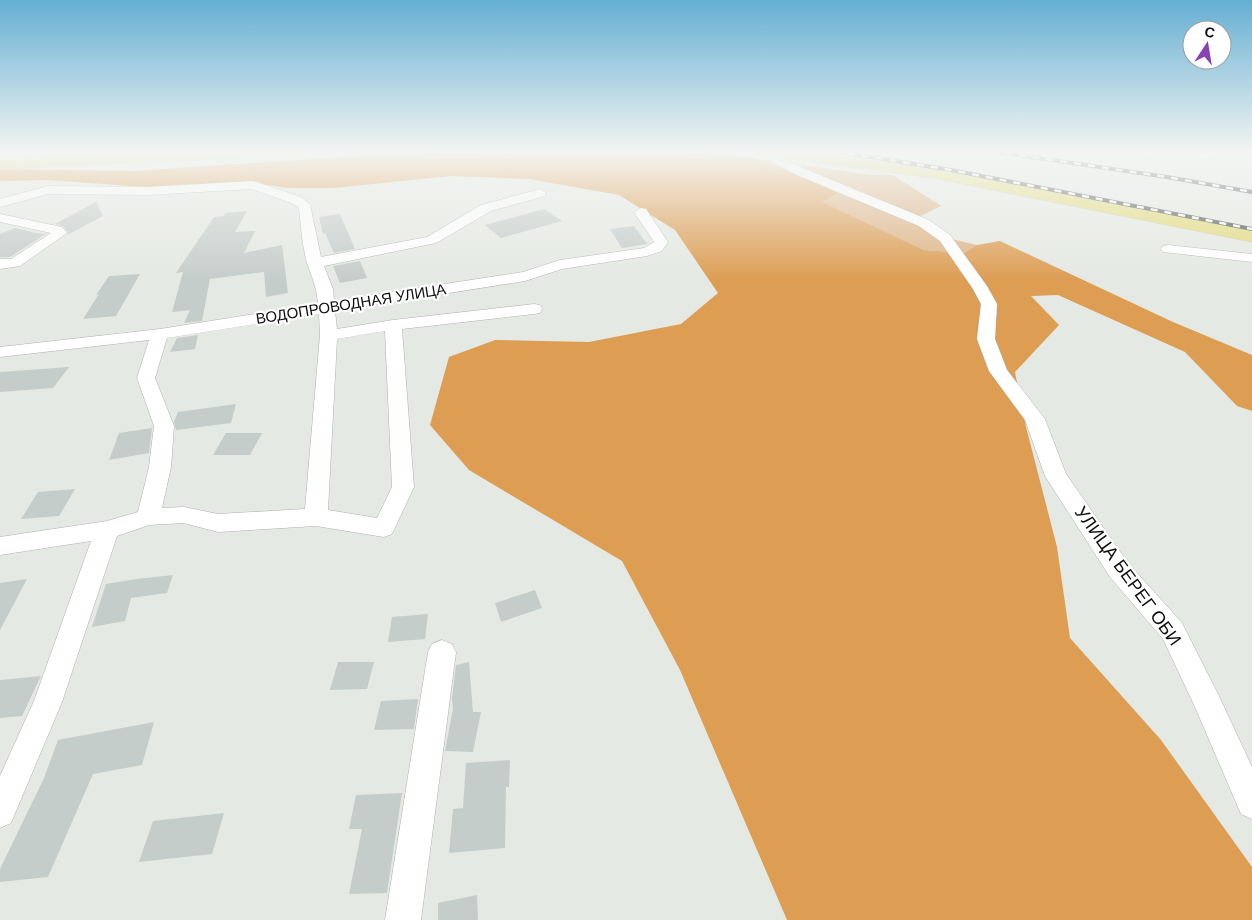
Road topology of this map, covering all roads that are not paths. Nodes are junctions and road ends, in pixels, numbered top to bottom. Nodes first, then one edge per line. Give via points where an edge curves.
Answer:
1 (33, 194) edge
2 (279, 194) edge
3 (537, 194) edge
4 (855, 194) edge
5 (1042, 194) edge
6 (0, 203) edge
7 (641, 212) dead end
8 (0, 218) edge
9 (1252, 236) edge
10 (1168, 249) dead end
11 (1252, 258) edge
12 (0, 264) edge
13 (315, 264) junction
14 (327, 307) junction
15 (534, 309) dead end
16 (393, 325) junction
17 (160, 334) junction
18 (329, 335) junction
19 (0, 352) edge
20 (148, 517) junction
21 (316, 517) junction
22 (107, 530) junction
23 (0, 546) edge
24 (442, 652) dead end
25 (1252, 803) edge
26 (0, 812) edge
27 (403, 920) edge

1 - 6 street
2 - 13 street via 305,207
3 - 13 street via 478,211 431,240
4 - 25 street, УЛИЦА БЕРЕГ ОБИ via 924,222 945,238 982,289 988,304 986,339 998,371 1035,419 1056,476 1119,570 1173,631
5 - 9 main road
7 - 14 street, ВОДОПРОВОДНАЯ УЛИЦА via 661,242 657,248 647,252 560,265 525,276
8 - 12 street via 60,232 15,263
10 - 11 street
13 - 14 street via 325,289
14 - 17 street, ВОДОПРОВОДНАЯ УЛИЦА
14 - 18 street
15 - 16 street
16 - 18 street
16 - 21 street via 402,487 384,528
17 - 19 street, ВОДОПРОВОДНАЯ УЛИЦА
17 - 20 street via 146,378 164,426 160,467
18 - 21 street
20 - 21 street via 184,515 218,523
20 - 22 street
22 - 23 street
22 - 26 street via 48,702
24 - 27 street

